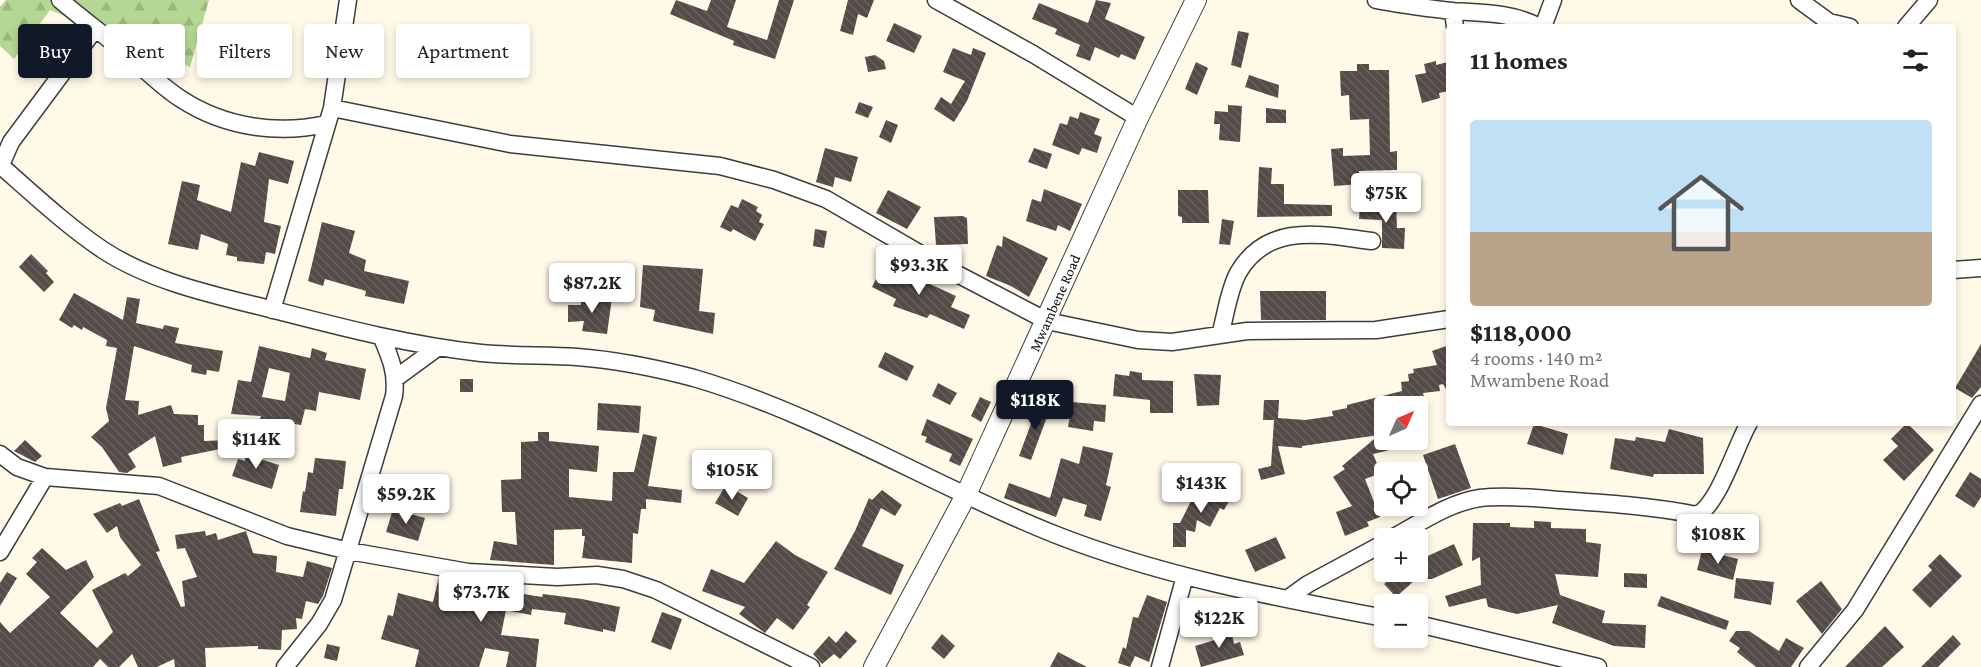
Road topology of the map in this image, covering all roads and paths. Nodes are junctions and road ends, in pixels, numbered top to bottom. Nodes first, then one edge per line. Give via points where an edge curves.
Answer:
1 (60, 0) edge
2 (348, 0) edge
3 (936, 0) edge
4 (1196, 0) edge
5 (1376, 0) edge
6 (1552, 0) edge
7 (1799, 0) edge
8 (1929, 0) edge
9 (1454, 19) edge
10 (1532, 24) edge
11 (1542, 24) edge
12 (1837, 24) edge
13 (1909, 24) edge
14 (95, 30) junction
15 (332, 108) junction
16 (1138, 118) junction
17 (326, 124) junction
18 (0, 165) edge
19 (1372, 241) dead end
20 (1981, 268) edge
21 (1956, 270) edge
22 (272, 310) junction
23 (1446, 319) edge
24 (1047, 321) junction
25 (1220, 335) junction
26 (382, 338) junction
27 (438, 348) junction
28 (396, 378) junction
29 (1981, 404) edge
30 (1748, 426) edge
31 (0, 454) edge
32 (45, 477) junction
33 (965, 497) junction
34 (1412, 528) edge
35 (1374, 548) edge
36 (349, 551) junction
37 (0, 552) edge
38 (1185, 576) junction
39 (1287, 599) junction
40 (1374, 616) edge
41 (1428, 626) edge
42 (285, 667) edge
43 (811, 667) edge
44 (874, 667) edge
45 (1160, 667) edge
46 (1598, 667) edge
47 (1808, 667) edge

1 - 14 street
2 - 15 street
3 - 16 street
4 - 16 street, Mwambene Road
5 - 9 street
6 - 11 street
7 - 12 street
8 - 13 street
9 - 10 street via 1511,17
14 - 17 street via 181,99 211,114 273,130 303,130
14 - 18 street via 11,142
15 - 17 street
15 - 24 street via 510,144 708,164 774,180 826,199
16 - 24 street, Mwambene Road
17 - 22 street
18 - 22 street via 104,250 163,278
19 - 25 street via 1295,233 1274,240 1254,253 1239,272
20 - 21 street
22 - 26 street
23 - 25 street via 1376,330 1256,330
24 - 25 street via 1137,340 1172,342
24 - 33 street, Mwambene Road
26 - 27 street
26 - 28 street
27 - 28 street
27 - 33 street via 499,355 579,357 694,378 771,405
28 - 36 street
29 - 47 street via 1855,610
30 - 34 street via 1715,494 1697,515 1612,503 1481,498 1459,504
31 - 32 street via 17,467
32 - 36 street via 159,486 288,536
32 - 37 street
33 - 38 street via 1096,550
33 - 44 street, Mwambene Road
35 - 39 street
36 - 42 street via 333,600
36 - 43 street via 468,572 623,579 665,595
38 - 39 street
38 - 45 street
39 - 40 street
41 - 46 street

